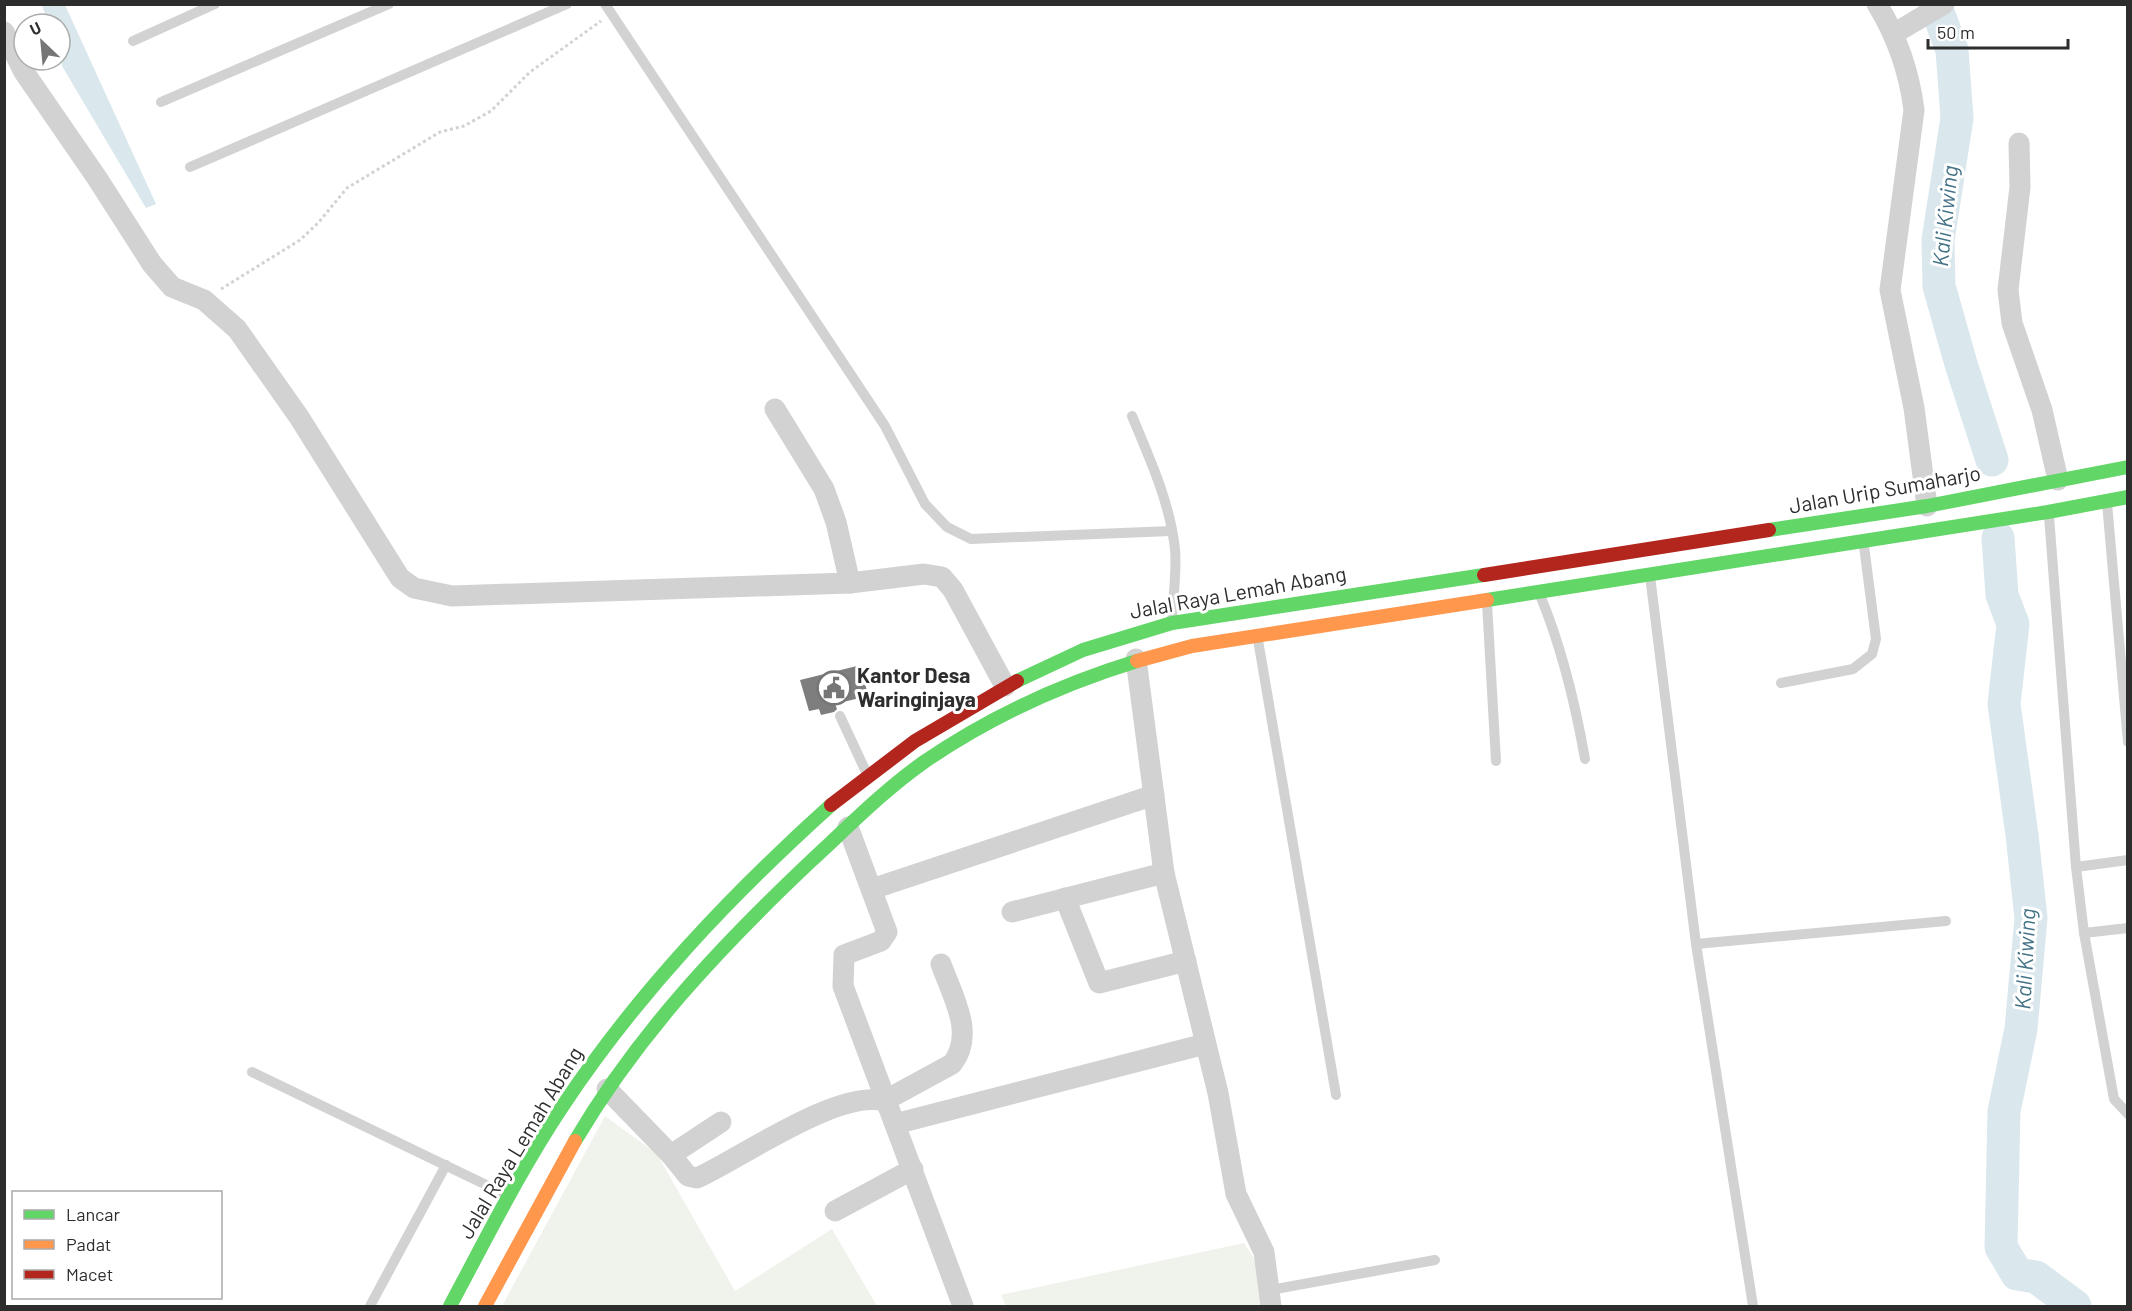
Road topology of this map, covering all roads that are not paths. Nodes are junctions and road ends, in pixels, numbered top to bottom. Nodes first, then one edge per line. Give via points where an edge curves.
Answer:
1 (215, 4) edge
2 (389, 4) edge
3 (567, 4) edge
4 (1877, 4) edge
5 (1936, 9) edge
6 (608, 10) edge
7 (4, 32) edge
8 (1895, 33) junction
9 (133, 41) dead end
10 (161, 102) dead end
11 (2019, 143) dead end
12 (190, 167) dead end
13 (775, 409) dead end
14 (1132, 416) dead end
15 (2127, 467) edge
16 (2058, 480) junction
17 (2127, 497) edge
18 (2107, 501) junction
19 (1927, 506) junction
20 (2048, 512) junction
21 (1171, 531) junction
22 (1863, 541) junction
23 (1649, 562) junction
24 (850, 583) junction
25 (1538, 591) junction
26 (1487, 600) junction
27 (1172, 623) junction
28 (1257, 635) junction
29 (1136, 659) junction
30 (1782, 683) dead end
31 (1005, 686) junction
32 (840, 716) dead end
33 (2127, 742) edge
34 (1584, 759) dead end
35 (1496, 761) dead end
36 (868, 777) junction
37 (1154, 795) junction
38 (848, 827) junction
39 (2127, 860) edge
40 (2076, 867) junction
41 (1164, 873) junction
42 (872, 889) junction
43 (1065, 897) junction
44 (1012, 912) dead end
45 (1946, 921) dead end
46 (2127, 928) edge
47 (2084, 933) junction
48 (1696, 944) junction
49 (1186, 961) junction
50 (941, 964) dead end
51 (1205, 1044) junction
52 (252, 1072) dead end
53 (607, 1089) junction
54 (1336, 1095) dead end
55 (884, 1101) junction
56 (2127, 1114) edge
57 (721, 1122) dead end
58 (896, 1124) junction
59 (671, 1155) junction
60 (446, 1165) junction
61 (913, 1169) junction
62 (523, 1203) junction
63 (835, 1211) dead end
64 (1435, 1260) dead end
65 (1270, 1298) edge
66 (370, 1306) edge
67 (450, 1306) edge
68 (485, 1306) edge
69 (963, 1306) edge
70 (1753, 1306) edge

1 - 9 lane
2 - 10 lane
3 - 12 lane
4 - 8 street
5 - 8 street
6 - 21 lane via 885,426 925,504 947,527 971,539
7 - 24 street via 24,72 152,264 172,287 204,300 237,329 299,417 400,578 414,588 452,596
8 - 19 street via 1914,110 1890,290 1914,408
11 - 16 street via 2020,186 2007,290 2012,323 2042,410
13 - 24 street via 824,489
14 - 21 lane via 1161,491
15 - 16 highway, Jalan Urip Sumaharjo
16 - 19 highway, Jalan Urip Sumaharjo
17 - 18 highway
18 - 20 highway
18 - 33 lane
19 - 23 highway, Jalan Urip Sumaharjo
20 - 22 highway
20 - 40 lane
21 - 27 lane via 1175,551
22 - 23 highway
22 - 30 lane via 1876,639 1872,654 1853,669
23 - 25 highway, Jalal Raya Lemah Abang
23 - 27 highway, Jalal Raya Lemah Abang
23 - 48 lane
24 - 31 street via 924,574 942,577 953,590
25 - 26 highway, Jalal Raya Lemah Abang
25 - 34 lane via 1563,656
26 - 28 highway, Jalal Raya Lemah Abang
26 - 35 lane
27 - 31 highway, Jalal Raya Lemah Abang via 1123,634
28 - 29 highway, Jalal Raya Lemah Abang
28 - 54 lane
29 - 37 street
29 - 38 highway, Jalal Raya Lemah Abang via 996,719 925,762
31 - 36 highway, Jalal Raya Lemah Abang via 910,745
32 - 36 lane
36 - 62 highway, Jalal Raya Lemah Abang via 748,880 651,984 576,1085
37 - 41 street
37 - 42 street
38 - 42 street
38 - 53 highway, Jalal Raya Lemah Abang via 676,995
39 - 40 lane
40 - 47 lane
41 - 43 street
41 - 49 street
42 - 55 street via 887,932 881,941 844,956 843,986
43 - 44 street
43 - 49 street via 1099,982
45 - 48 lane
46 - 47 lane
47 - 56 lane via 2114,1100
48 - 70 lane
49 - 51 street
50 - 55 street via 961,1020 964,1037 958,1056 952,1064
51 - 58 street
51 - 65 street via 1236,1194 1264,1252
52 - 60 lane
53 - 59 street
53 - 62 highway, Jalal Raya Lemah Abang
55 - 58 street
55 - 59 street via 874,1099 838,1106 697,1178 688,1176
57 - 59 street
58 - 61 street
60 - 62 lane
60 - 66 lane
61 - 63 street
61 - 69 street
62 - 67 highway, Jalal Raya Lemah Abang
62 - 68 highway, Jalal Raya Lemah Abang
64 - 65 lane

